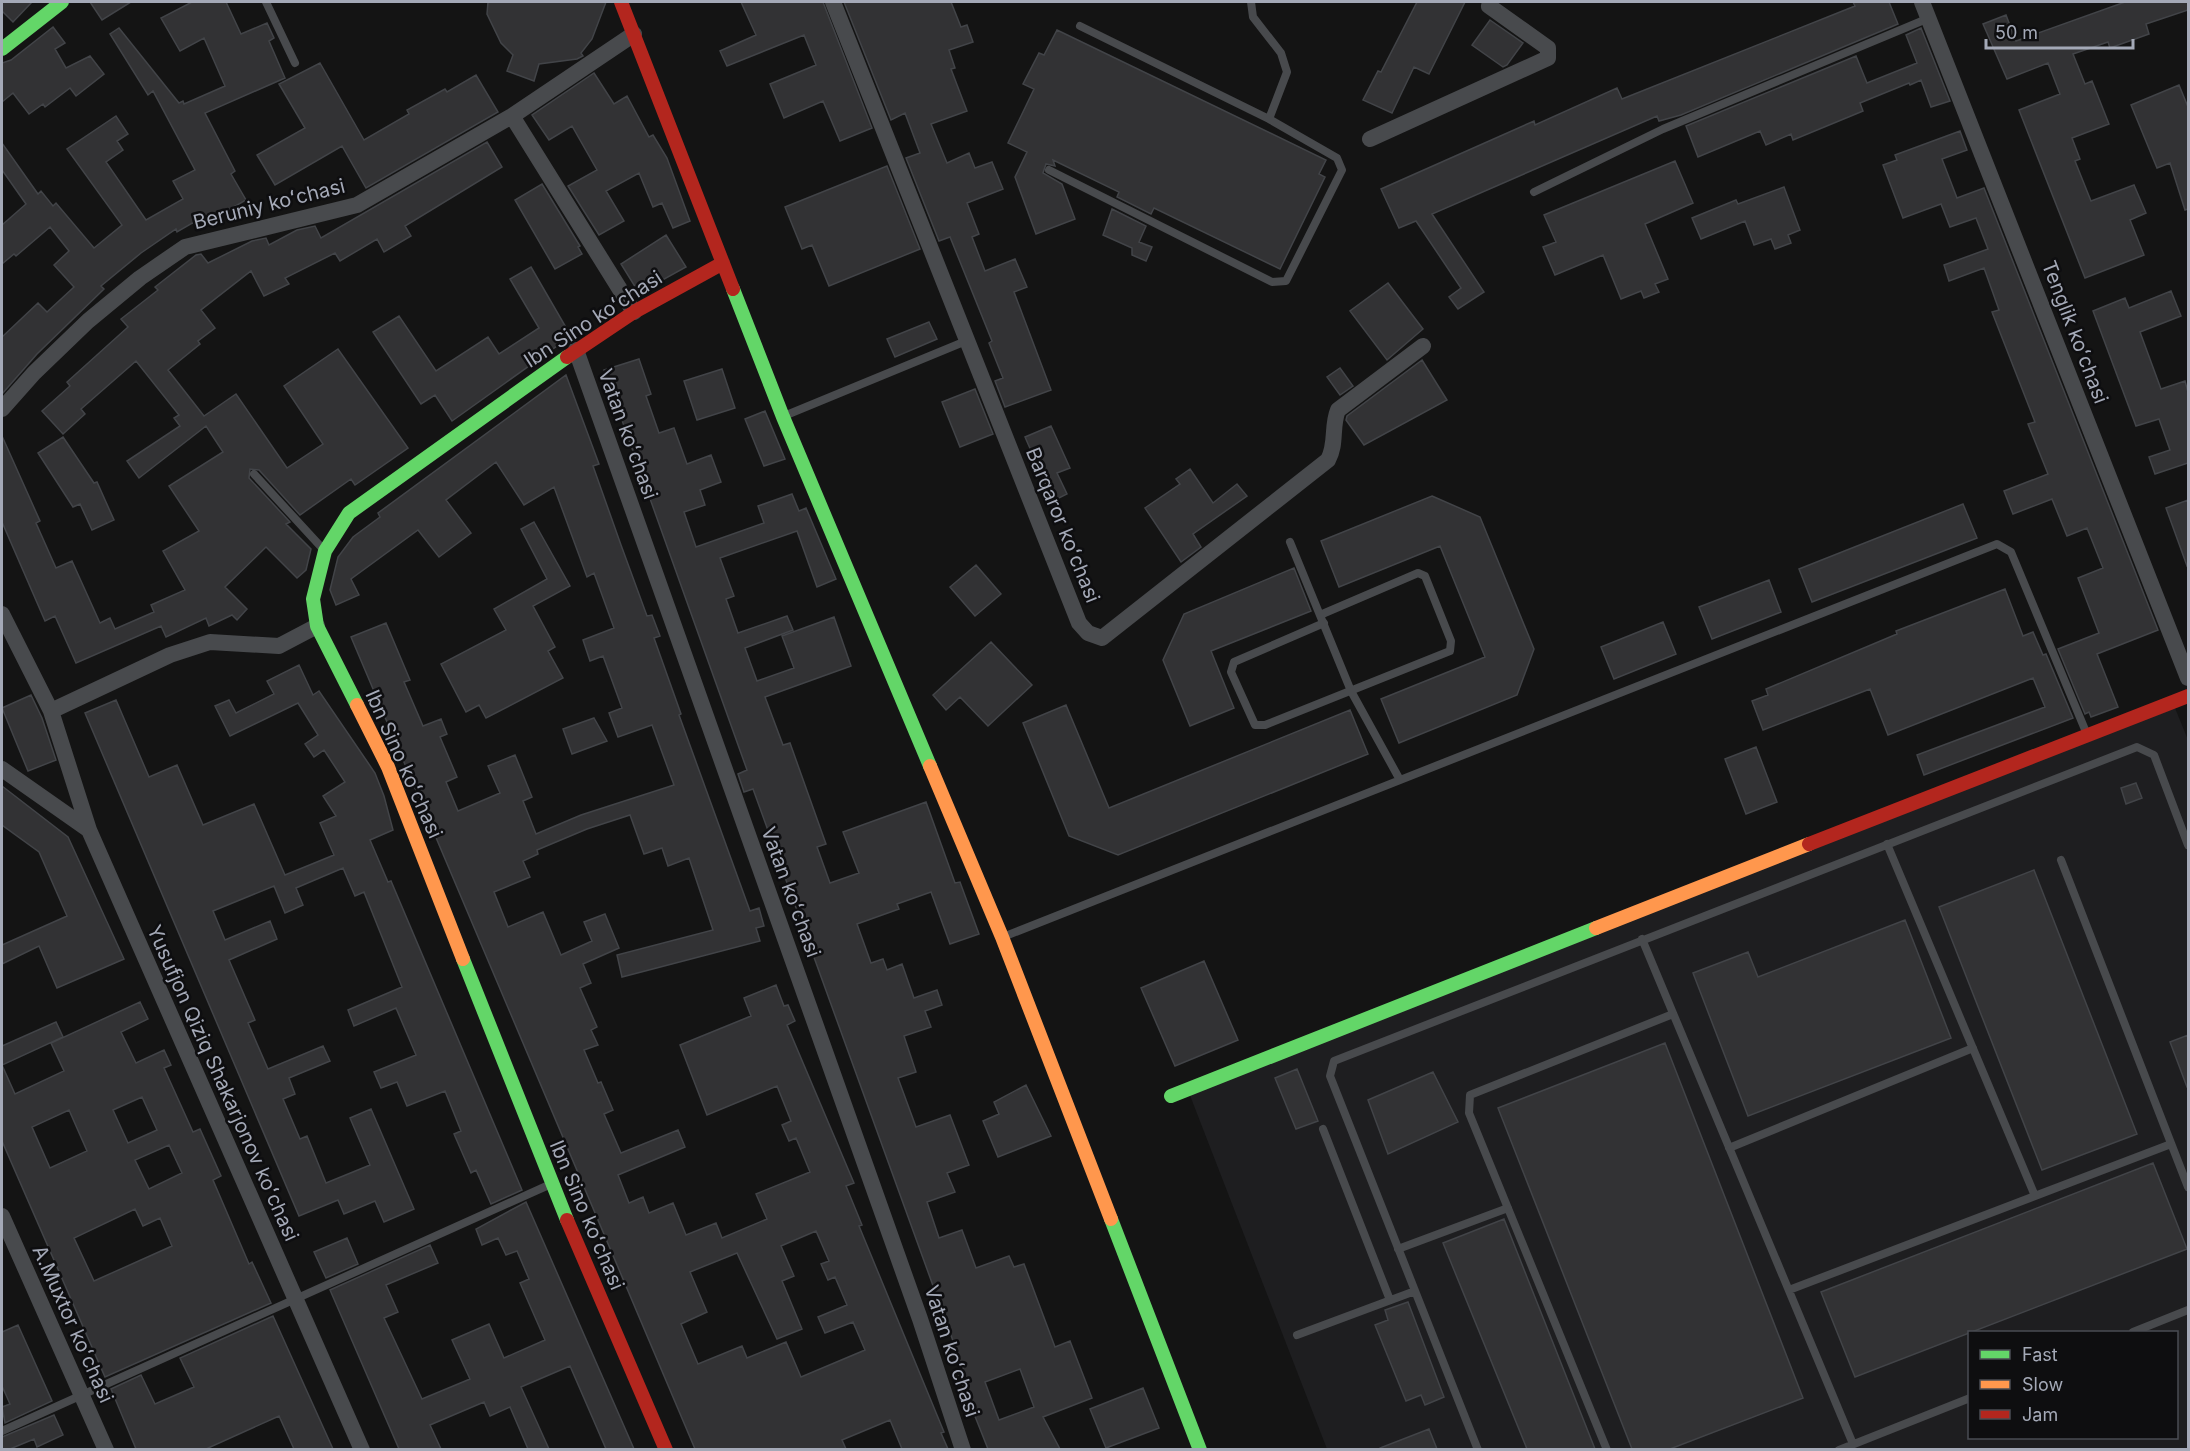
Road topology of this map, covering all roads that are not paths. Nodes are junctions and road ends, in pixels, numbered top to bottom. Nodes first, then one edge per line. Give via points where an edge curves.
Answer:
1 (62, 2) edge
2 (266, 2) edge
3 (621, 2) edge
4 (833, 2) edge
5 (1251, 2) edge
6 (1490, 2) edge
7 (1922, 2) edge
8 (1929, 18) junction
9 (1080, 26) dead end
10 (634, 34) junction
11 (2, 49) edge
12 (295, 63) dead end
13 (512, 116) junction
14 (1269, 119) junction
15 (1370, 139) dead end
16 (1049, 170) dead end
17 (1534, 192) dead end
18 (723, 263) junction
19 (634, 312) junction
20 (966, 340) junction
21 (1423, 346) dead end
22 (576, 350) junction
23 (2, 409) edge
24 (783, 417) junction
25 (254, 474) dead end
26 (1290, 542) dead end
27 (325, 552) junction
28 (2, 614) edge
29 (1322, 619) junction
30 (317, 626) junction
31 (2188, 678) edge
32 (1351, 691) junction
33 (2188, 696) edge
34 (51, 711) junction
35 (2086, 734) junction
36 (2, 769) edge
37 (1400, 780) junction
38 (89, 830) junction
39 (1887, 844) junction
40 (2188, 845) edge
41 (2061, 860) dead end
42 (1002, 937) junction
43 (1642, 939) junction
44 (1673, 1014) junction
45 (1973, 1048) junction
46 (1171, 1096) dead end
47 (1323, 1129) dead end
48 (2171, 1144) junction
49 (1729, 1148) junction
50 (552, 1184) junction
51 (2188, 1187) edge
52 (2035, 1196) junction
53 (1508, 1208) junction
54 (2, 1216) edge
55 (1398, 1249) junction
56 (1789, 1290) junction
57 (1415, 1291) junction
58 (296, 1299) junction
59 (1389, 1300) junction
60 (2188, 1311) edge
61 (2136, 1331) edge
62 (1297, 1335) dead end
63 (83, 1395) junction
64 (1968, 1399) edge
65 (2, 1431) edge
66 (1853, 1444) junction
67 (106, 1449) edge
68 (362, 1449) edge
69 (666, 1449) edge
70 (963, 1449) edge
71 (1200, 1449) edge
72 (1478, 1449) edge
73 (1607, 1449) edge
74 (1839, 1449) edge

1 - 11 street
2 - 12 lane
3 - 10 street
4 - 20 street, Barqaror koʻchasi
5 - 14 lane via 1253,17 1281,53 1287,72
6 - 15 street via 1489,6 1548,48 1548,58
7 - 8 street, Tenglik koʻchasi
8 - 17 lane via 1664,129
8 - 31 street, Tenglik koʻchasi
9 - 14 lane
10 - 13 street, Beruniy koʻchasi
10 - 18 street
13 - 19 street
13 - 23 street, Beruniy koʻchasi via 357,205 185,247 88,321
14 - 16 lane via 1337,158 1342,170 1286,281 1272,282
18 - 19 street, Ibn Sino koʻchasi
18 - 24 street
19 - 22 street, Ibn Sino koʻchasi
20 - 21 street, Barqaror koʻchasi via 1080,623 1089,633 1102,638 1328,460 1334,449 1333,422 1338,410
20 - 24 lane
22 - 27 street, Ibn Sino koʻchasi via 349,513
22 - 70 street, Vatan koʻchasi
24 - 42 street
25 - 27 lane
26 - 29 lane
27 - 30 street, Ibn Sino koʻchasi via 313,598
28 - 34 street, Yusufjon Qiziq Shakarjonov koʻchasi
29 - 32 lane
29 - 32 lane via 1234,662 1231,672 1255,725 1265,725
29 - 32 lane via 1418,573 1425,576 1451,642 1449,651
30 - 34 street via 279,646 210,642 170,655
30 - 50 street, Ibn Sino koʻchasi via 388,768
32 - 37 lane
33 - 35 street
34 - 38 street, Yusufjon Qiziq Shakarjonov koʻchasi
35 - 37 lane via 2011,552 1997,544
35 - 46 street
36 - 38 street
37 - 42 lane
38 - 58 street, Yusufjon Qiziq Shakarjonov koʻchasi
39 - 40 lane via 2137,747 2154,755
39 - 43 lane
39 - 45 lane
41 - 48 lane
42 - 71 street
43 - 44 lane
43 - 55 lane via 1334,1061 1329,1076
44 - 49 lane
44 - 53 lane via 1470,1095 1469,1113
45 - 49 lane
45 - 52 lane
47 - 59 lane
48 - 51 lane
48 - 52 lane
49 - 56 lane
50 - 58 lane
50 - 69 street, Ibn Sino koʻchasi
52 - 56 lane
53 - 55 lane
53 - 73 lane
54 - 63 street, A.Muxtor koʻchasi
55 - 57 lane
56 - 66 lane
57 - 59 lane
57 - 72 lane
58 - 63 lane
58 - 68 street, Yusufjon Qiziq Shakarjonov koʻchasi
59 - 62 lane
60 - 61 lane
63 - 65 lane
63 - 67 street, A.Muxtor koʻchasi
64 - 66 lane
66 - 74 lane

